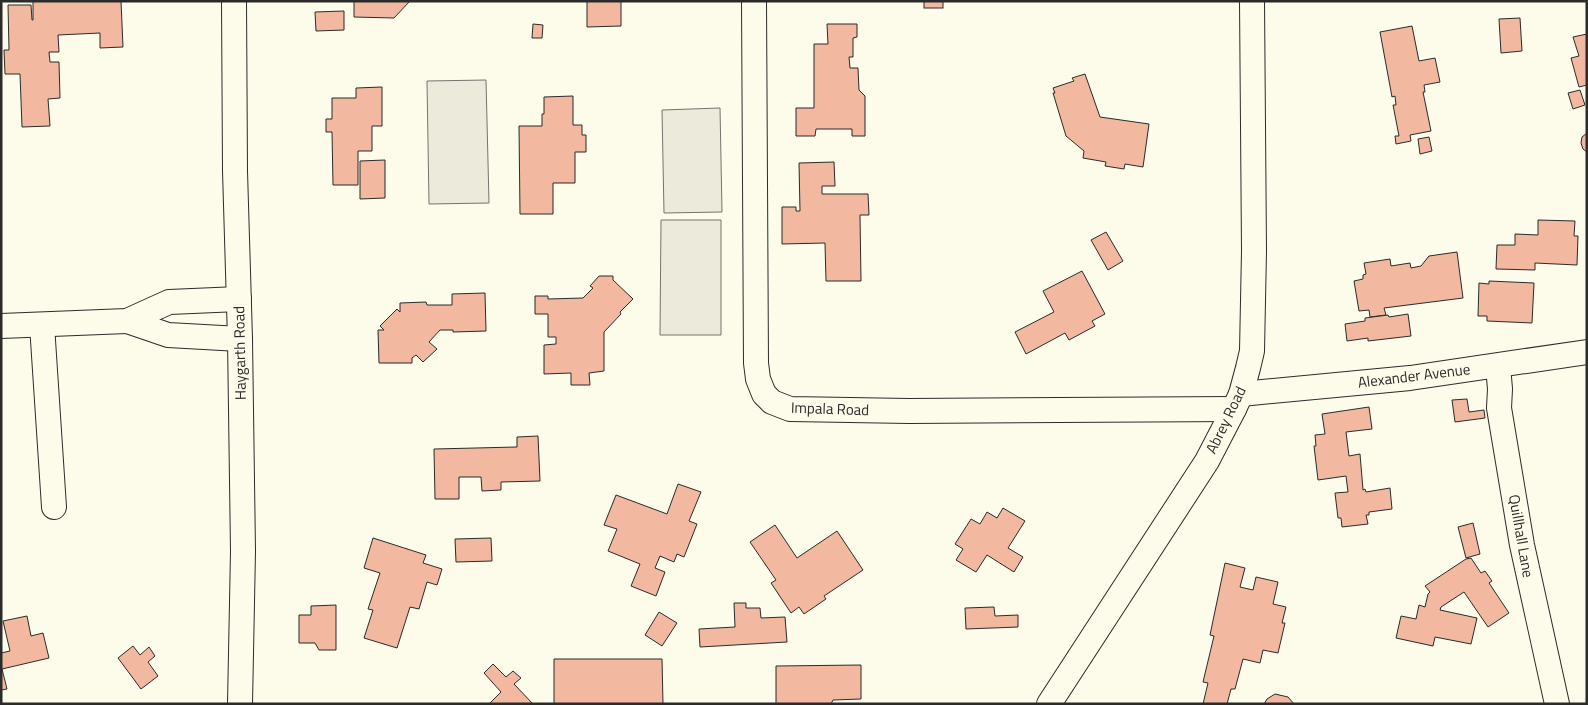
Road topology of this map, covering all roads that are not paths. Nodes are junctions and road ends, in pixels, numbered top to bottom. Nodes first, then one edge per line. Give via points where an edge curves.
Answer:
1 (234, 1) edge
2 (754, 1) edge
3 (1252, 1) edge
4 (239, 299) junction
5 (127, 321) junction
6 (42, 324) junction
7 (1, 326) edge
8 (240, 339) junction
9 (1587, 352) edge
10 (1498, 366) junction
11 (1238, 402) junction
12 (54, 507) dead end
13 (240, 704) edge
14 (1049, 704) edge
15 (1557, 704) edge

1 - 4 street, Haygarth Road
2 - 11 street, Impala Road via 756,364 760,386 768,398 790,409 909,411
3 - 11 street, Abrey Road via 1252,351
4 - 5 street via 169,302
4 - 8 street, Haygarth Road
5 - 6 street
5 - 8 street via 168,335
6 - 7 street
6 - 12 street
8 - 13 street, Haygarth Road via 243,551
9 - 10 street, Alexander Avenue
10 - 11 street, Alexander Avenue
10 - 15 street, Quillhall Lane via 1499,408 1522,545
11 - 14 street, Abrey Road via 1206,461

